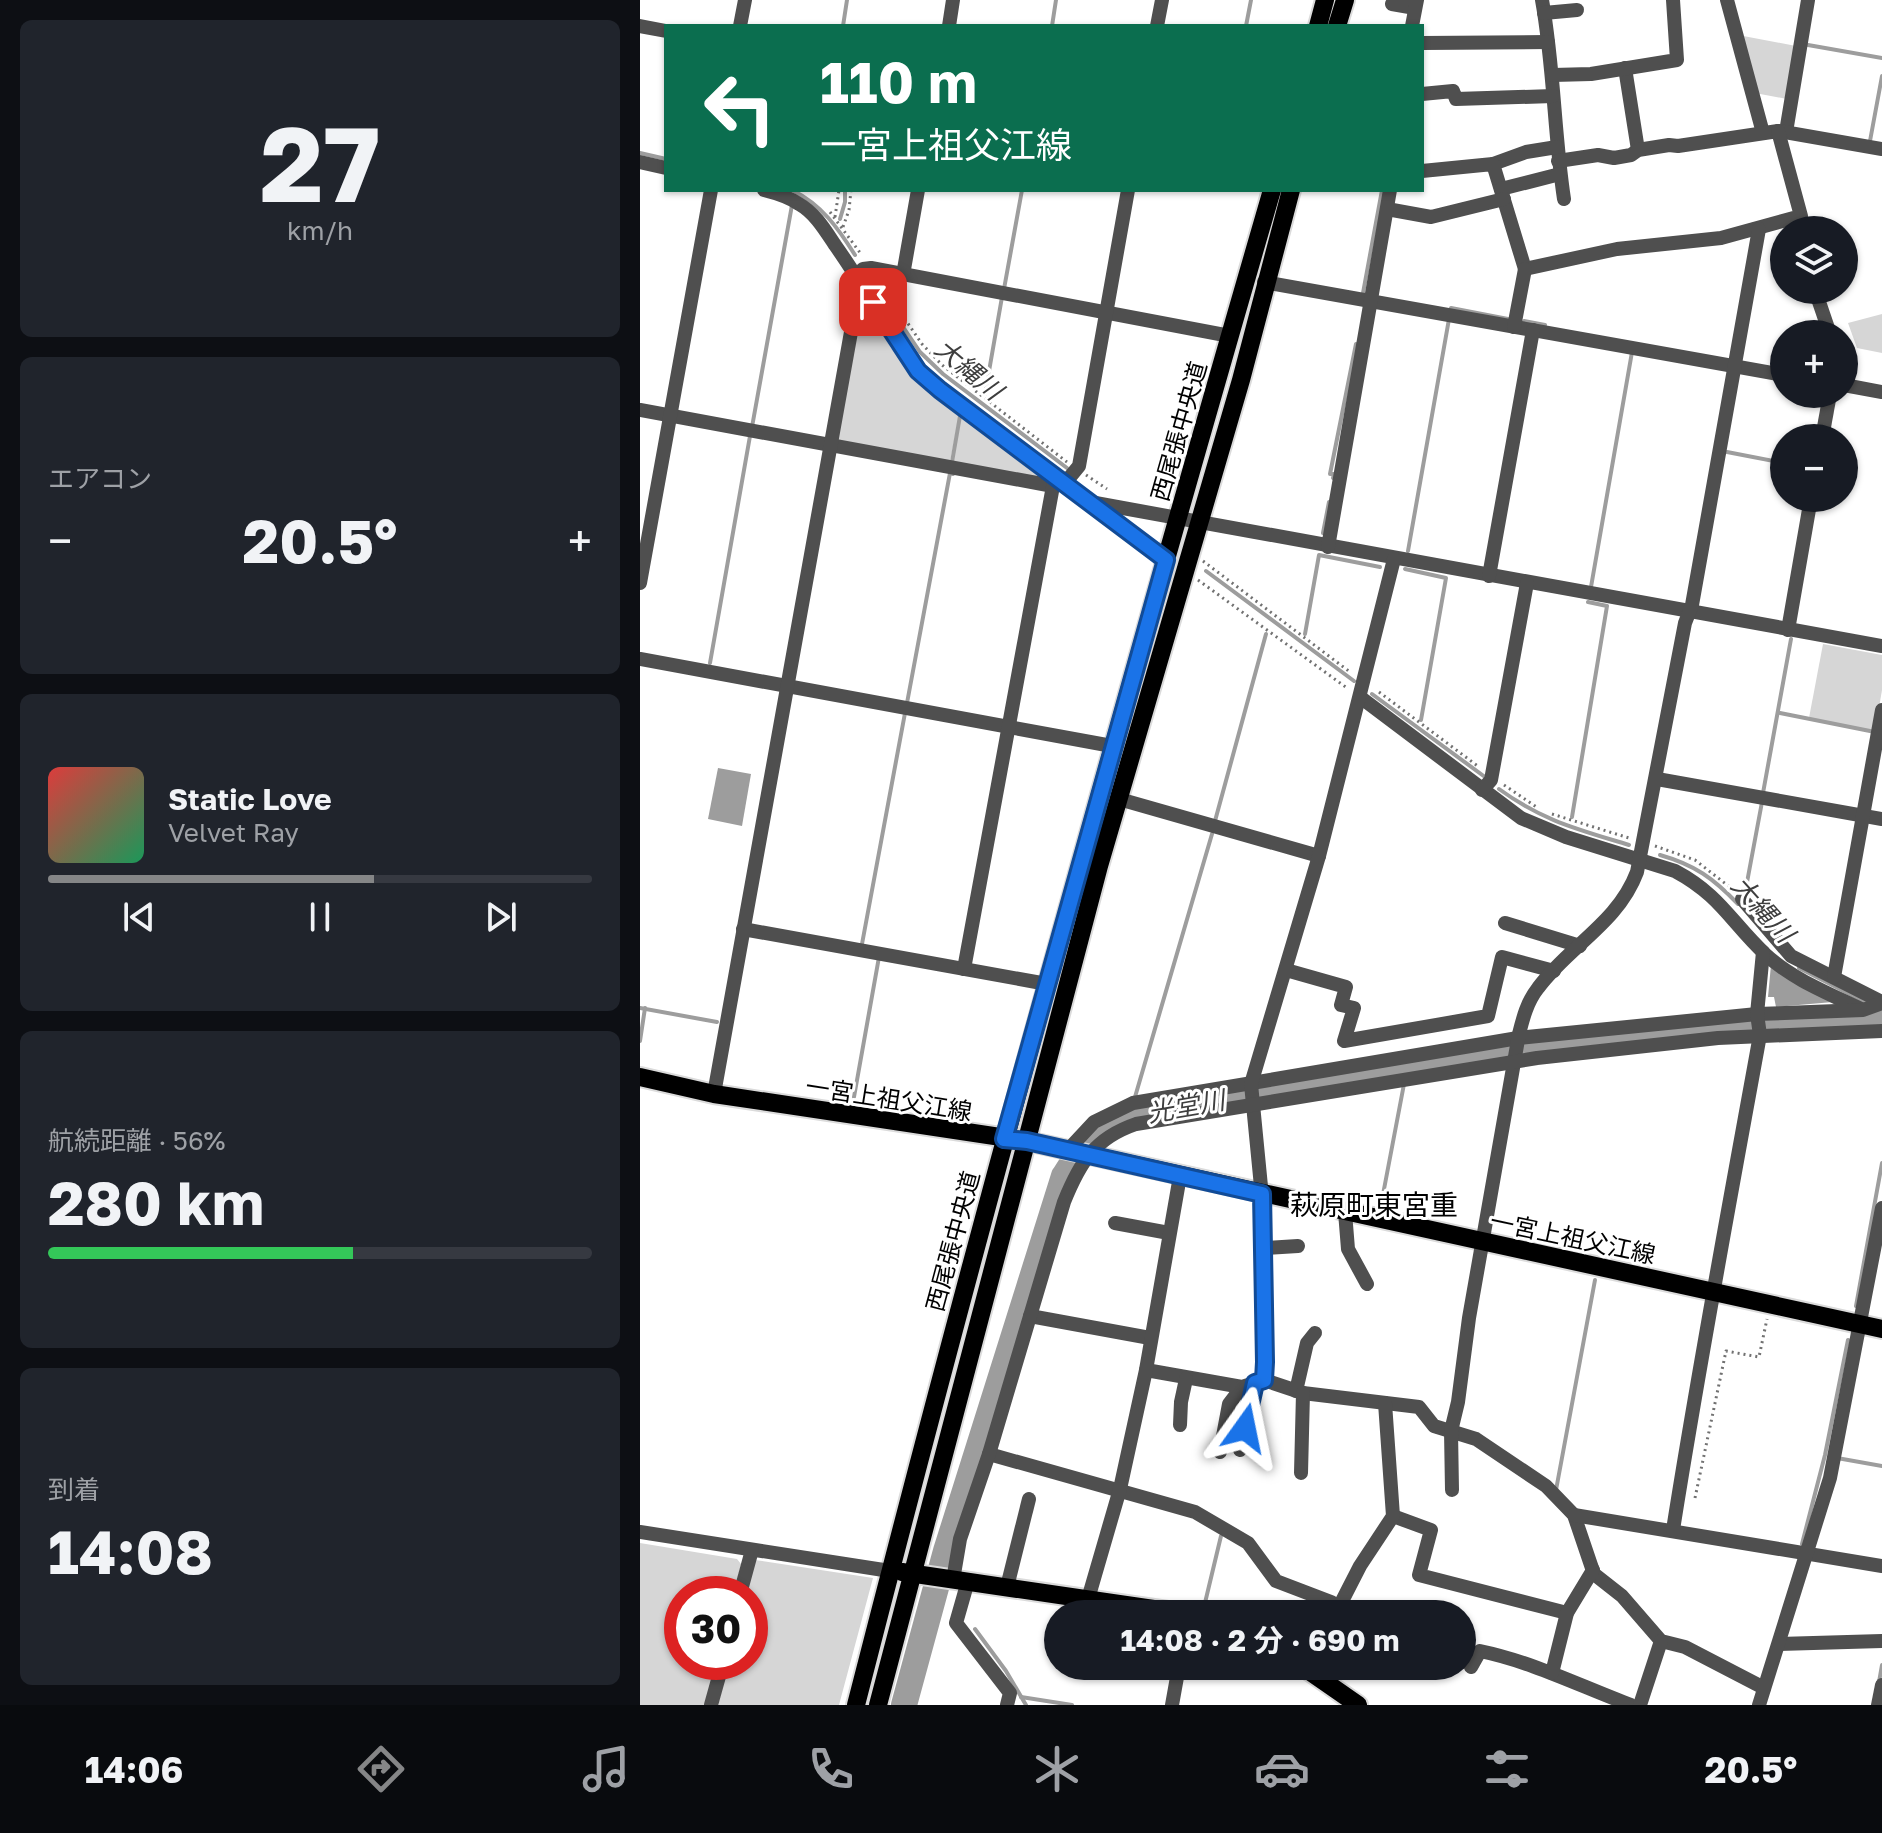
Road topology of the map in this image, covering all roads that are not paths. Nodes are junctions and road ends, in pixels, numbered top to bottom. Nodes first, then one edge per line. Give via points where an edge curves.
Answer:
1 (745, 0) edge
2 (953, 0) edge
3 (1162, 0) edge
4 (1325, 0) edge
5 (1345, 0) edge
6 (1673, 0) edge
7 (1727, 0) edge
8 (1808, 0) edge
9 (1392, 4) dead end
10 (1416, 4) edge
11 (1543, 6) edge
12 (1577, 10) dead end
13 (740, 24) edge
14 (949, 24) edge
15 (1157, 24) edge
16 (1319, 24) edge
17 (1338, 24) edge
18 (1412, 24) edge
19 (640, 26) edge
20 (664, 31) edge
21 (1548, 42) junction
22 (1424, 43) edge
23 (1625, 68) junction
24 (1553, 75) junction
25 (1424, 94) edge
26 (1553, 96) junction
27 (1776, 132) junction
28 (1882, 149) edge
29 (1638, 150) junction
30 (1558, 161) junction
31 (640, 162) edge
32 (1493, 164) junction
33 (664, 168) edge
34 (1424, 171) edge
35 (711, 192) edge
36 (769, 192) edge
37 (918, 192) edge
38 (1128, 192) edge
39 (1271, 192) edge
40 (1290, 192) edge
41 (1390, 192) edge
42 (1503, 194) junction
43 (1564, 199) dead end
44 (1387, 209) junction
45 (1799, 216) edge
46 (1770, 227) edge
47 (1759, 229) junction
48 (1525, 269) junction
49 (863, 275) junction
50 (903, 275) junction
51 (1264, 282) junction
52 (1369, 301) junction
53 (1107, 311) junction
54 (1514, 327) junction
55 (1533, 330) junction
56 (1230, 336) junction
57 (1734, 366) junction
58 (1770, 372) edge
59 (1858, 388) edge
60 (1882, 392) edge
61 (640, 410) edge
62 (670, 416) junction
63 (831, 445) junction
64 (1059, 485) junction
65 (1090, 502) junction
66 (1809, 512) edge
67 (1178, 518) junction
68 (1199, 523) junction
69 (1328, 547) junction
70 (1394, 559) junction
71 (1166, 560) junction
72 (1489, 576) junction
73 (640, 583) edge
74 (1527, 583) junction
75 (1689, 613) junction
76 (1788, 630) junction
77 (1882, 646) edge
78 (640, 659) edge
79 (786, 686) junction
80 (1360, 697) junction
81 (1882, 710) edge
82 (1009, 727) junction
83 (1112, 746) junction
84 (1657, 779) junction
85 (1482, 790) junction
86 (1119, 799) junction
87 (1863, 816) junction
88 (1882, 819) edge
89 (1319, 856) junction
90 (1640, 859) junction
91 (1742, 899) road end
92 (1505, 923) dead end
93 (743, 929) junction
94 (1580, 946) junction
95 (1763, 952) junction
96 (964, 969) junction
97 (1286, 970) junction
98 (1554, 971) junction
99 (1834, 977) junction
100 (1047, 984) junction
101 (1875, 1006) edge
102 (1757, 1015) junction
103 (1882, 1031) edge
104 (1386, 1034) junction
105 (1760, 1034) junction
106 (1518, 1040) junction
107 (1391, 1060) junction
108 (1514, 1060) junction
109 (640, 1077) edge
110 (1252, 1085) junction
111 (714, 1094) junction
112 (1253, 1104) junction
113 (1004, 1139) junction
114 (1027, 1141) junction
115 (1078, 1154) junction
116 (1180, 1176) junction
117 (1262, 1194) junction
118 (1882, 1208) edge
119 (1345, 1212) junction
120 (1115, 1223) dead end
121 (1169, 1233) junction
122 (1483, 1242) junction
123 (1298, 1246) dead end
124 (1265, 1248) junction
125 (1367, 1284) dead end
126 (1714, 1292) junction
127 (1030, 1316) junction
128 (1860, 1324) junction
129 (1882, 1329) edge
130 (1315, 1333) dead end
131 (1150, 1338) junction
132 (1146, 1370) junction
133 (1186, 1379) junction
134 (1254, 1383) junction
135 (1300, 1392) junction
136 (1385, 1403) junction
137 (1180, 1425) dead end
138 (1451, 1431) junction
139 (1240, 1450) dead end
140 (1220, 1452) dead end
141 (989, 1454) junction
142 (1301, 1473) dead end
143 (1120, 1489) junction
144 (1452, 1490) dead end
145 (1029, 1499) dead end
146 (1574, 1515) junction
147 (1393, 1516) junction
148 (1673, 1530) junction
149 (640, 1532) edge
150 (752, 1550) junction
151 (1807, 1553) junction
152 (1882, 1566) edge
153 (1593, 1570) junction
154 (890, 1571) junction
155 (921, 1575) junction
156 (745, 1576) edge
157 (957, 1580) junction
158 (1007, 1587) junction
159 (1088, 1599) junction
160 (1095, 1600) edge
161 (1315, 1600) edge
162 (1343, 1600) edge
163 (1567, 1613) junction
164 (1661, 1641) junction
165 (1882, 1641) edge
166 (1779, 1644) junction
167 (1476, 1658) edge
168 (1552, 1673) junction
169 (718, 1680) edge
170 (1176, 1680) edge
171 (1331, 1680) edge
172 (1882, 1685) edge
173 (1764, 1688) junction
174 (711, 1705) edge
175 (856, 1705) edge
176 (878, 1705) edge
177 (1007, 1705) edge
178 (1172, 1705) edge
179 (1358, 1705) edge
180 (1631, 1705) edge
181 (1640, 1705) edge
182 (1759, 1705) edge
183 (1878, 1705) edge

1 - 13 street
2 - 14 street
3 - 15 street
4 - 16 main road
5 - 17 main road
6 - 23 street via 1677,60
7 - 27 street
8 - 27 street
9 - 10 street
10 - 18 street
11 - 12 street
11 - 21 street
19 - 20 street
21 - 22 street
21 - 24 street
23 - 24 street
23 - 29 street
24 - 26 street
25 - 26 street via 1453,91 1456,99
26 - 30 street
27 - 28 street
27 - 29 street
27 - 45 street
29 - 30 street via 1614,158
30 - 32 street via 1526,152
30 - 42 street
30 - 43 street
31 - 33 street
32 - 34 street
32 - 42 street
35 - 62 street
36 - 49 street via 799,204 816,219
37 - 50 street
38 - 53 street
39 - 56 main road, 西尾張中央道
40 - 51 main road, 西尾張中央道
41 - 44 street
42 - 44 street via 1431,217
42 - 48 street
44 - 52 street
46 - 47 street
47 - 48 street via 1689,243 1617,249
47 - 57 street
48 - 54 street
49 - 50 street
49 - 63 street
49 - 64 street via 918,371
50 - 53 street
51 - 52 street
51 - 68 main road, 西尾張中央道
52 - 54 street
52 - 69 street
53 - 56 street
53 - 64 street via 1077,469
54 - 55 street
55 - 57 street
55 - 72 street
56 - 67 main road, 西尾張中央道
57 - 58 street
57 - 75 street
59 - 60 street
61 - 62 street
62 - 63 street
62 - 73 street
63 - 64 street
63 - 79 street
64 - 65 street
64 - 82 street
65 - 67 street
65 - 71 street
66 - 76 street
67 - 68 street
67 - 71 main road, 西尾張中央道
68 - 69 street
68 - 86 main road, 西尾張中央道
69 - 70 street
70 - 72 street
70 - 80 street
71 - 83 main road, 西尾張中央道
72 - 74 street
74 - 75 street
74 - 85 street via 1492,776
75 - 76 street
75 - 84 street
76 - 77 street
78 - 79 street
79 - 82 street
79 - 93 street
80 - 85 street
80 - 89 street
81 - 87 street
82 - 83 street
82 - 96 street
83 - 100 main road, 西尾張中央道
84 - 87 street
84 - 90 street
85 - 90 street via 1542,829
86 - 89 street
86 - 114 main road, 西尾張中央道
87 - 88 street
87 - 99 street
89 - 97 street
90 - 94 street via 1623,901
90 - 95 street via 1675,871 1709,893
91 - 99 street via 1791,956
92 - 94 street
93 - 96 street
93 - 111 street
94 - 98 street
95 - 101 street via 1788,972
95 - 102 street
96 - 100 street
97 - 104 street via 1346,987 1341,1005 1354,1008 1344,1041
97 - 110 street
98 - 104 street via 1502,957 1488,1016
98 - 106 street via 1525,1010
99 - 101 street
100 - 113 main road, 西尾張中央道
101 - 102 street
102 - 105 street
102 - 106 street
103 - 105 street
104 - 107 street
105 - 108 street
105 - 126 street
106 - 107 street
106 - 108 street
107 - 110 street
108 - 112 street
108 - 122 street
109 - 111 main road, 一宮上祖父江線
110 - 112 street
110 - 115 street via 1133,1103 1094,1122
111 - 113 main road, 一宮上祖父江線
112 - 115 street via 1136,1124
112 - 117 street
113 - 114 main road, 一宮上祖父江線
113 - 154 main road, 西尾張中央道
114 - 115 main road, 一宮上祖父江線
114 - 155 main road, 西尾張中央道
115 - 116 main road, 一宮上祖父江線
115 - 127 street
116 - 117 main road, 一宮上祖父江線
116 - 121 street
117 - 119 main road, 一宮上祖父江線
117 - 124 street
118 - 128 street
119 - 122 main road, 一宮上祖父江線
119 - 125 street via 1348,1249
120 - 121 street
121 - 131 street
122 - 126 main road, 一宮上祖父江線
122 - 138 street
123 - 124 street
124 - 134 street via 1267,1344
126 - 128 main road, 一宮上祖父江線
126 - 148 street
127 - 131 street
127 - 141 street
128 - 129 main road, 一宮上祖父江線
128 - 151 street via 1834,1457
130 - 135 street via 1307,1343
131 - 132 street
132 - 133 street
132 - 143 street
133 - 134 street
133 - 137 street
134 - 135 street
134 - 139 street
134 - 140 street via 1229,1404
135 - 136 street
135 - 142 street
136 - 138 street via 1419,1407 1434,1426
136 - 147 street
138 - 144 street
138 - 146 street via 1494,1449 1546,1486
141 - 143 street
141 - 157 street via 960,1539
143 - 159 street
143 - 161 street via 1195,1512 1248,1543 1276,1581
145 - 158 street
146 - 148 street
146 - 153 street
147 - 162 street
147 - 163 street via 1431,1530 1419,1575
148 - 151 street
149 - 150 street
150 - 154 street
150 - 156 street
151 - 152 street
151 - 166 street
153 - 163 street
153 - 164 street
154 - 155 main road
154 - 175 main road, 西尾張中央道
155 - 157 main road
155 - 176 main road, 西尾張中央道
157 - 158 main road
157 - 177 street via 956,1623 1010,1693
158 - 159 main road
159 - 160 main road
163 - 168 street
164 - 173 street via 1685,1647
164 - 181 street
165 - 166 street
166 - 173 street
167 - 168 street via 1480,1651
168 - 180 street
169 - 174 street
170 - 178 street
171 - 179 main road
172 - 183 street
173 - 182 street

